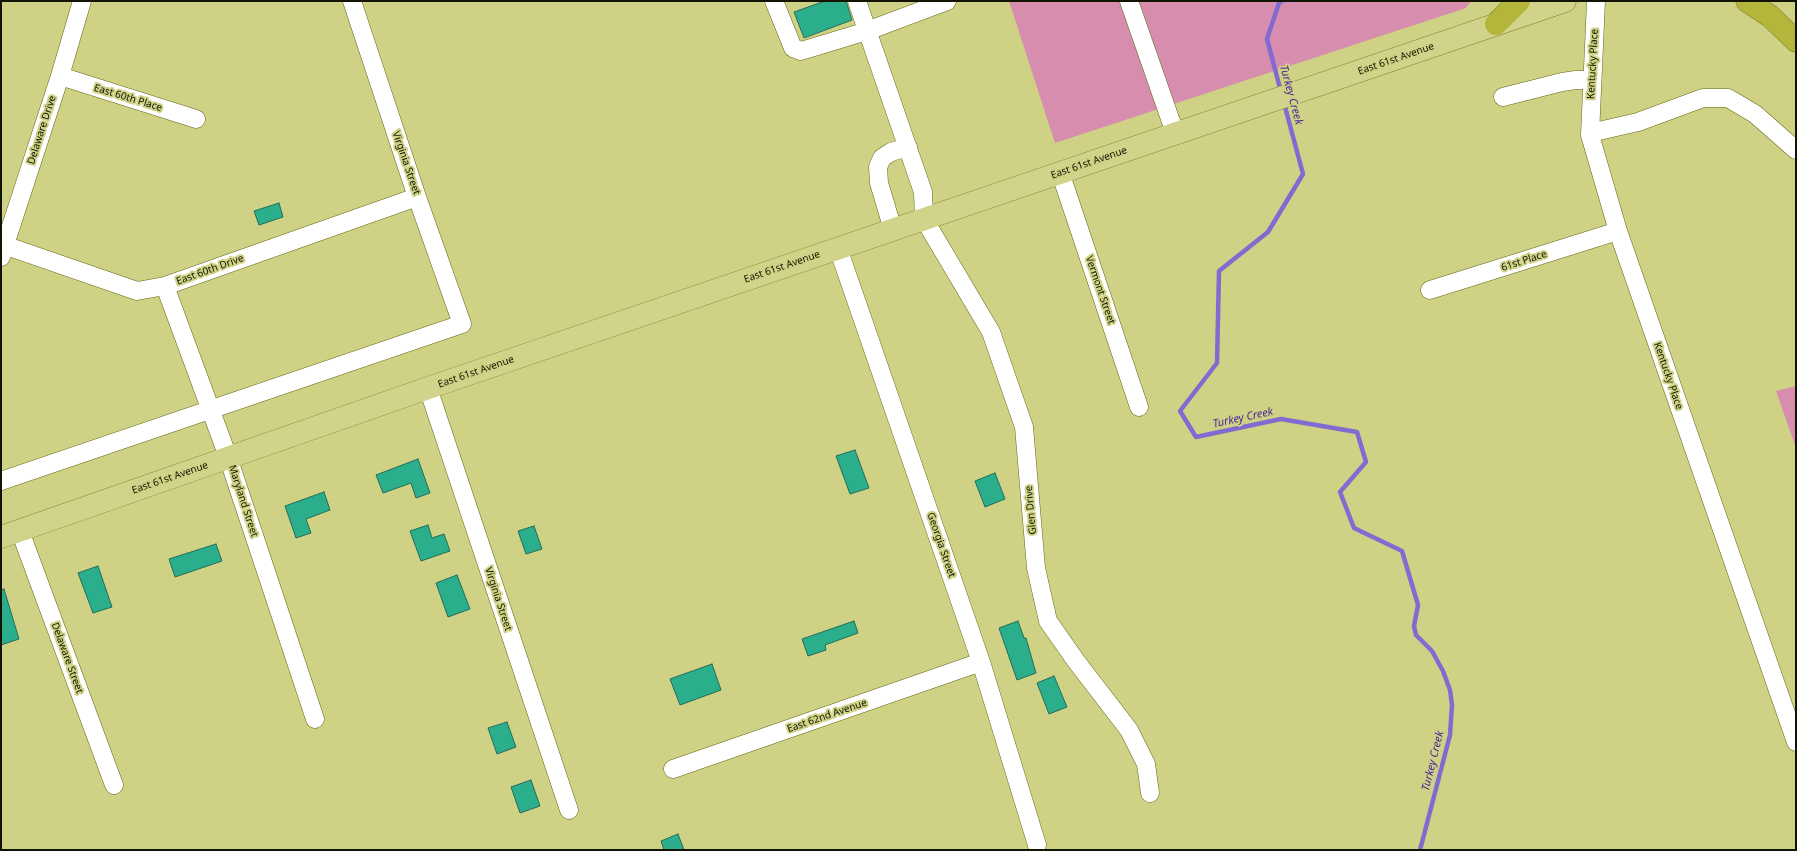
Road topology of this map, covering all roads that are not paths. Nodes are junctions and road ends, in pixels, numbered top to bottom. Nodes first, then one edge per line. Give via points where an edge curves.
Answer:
1 (82, 1) edge
2 (352, 1) edge
3 (774, 1) edge
4 (857, 1) edge
5 (947, 1) edge
6 (1129, 1) edge
7 (1519, 1) edge
8 (1565, 1) edge
9 (1596, 1) edge
10 (1748, 1) edge
11 (1496, 24) junction
12 (867, 31) junction
13 (1796, 41) edge
14 (60, 76) junction
15 (1592, 80) junction
16 (1503, 97) dead end
17 (196, 119) dead end
18 (1590, 133) junction
19 (1175, 134) junction
20 (908, 147) junction
21 (1796, 150) edge
22 (1060, 172) junction
23 (417, 196) junction
24 (924, 219) junction
25 (893, 230) junction
26 (1618, 231) junction
27 (838, 248) junction
28 (2, 249) edge
29 (165, 286) junction
30 (1430, 290) dead end
31 (428, 388) junction
32 (1139, 407) dead end
33 (211, 410) junction
34 (228, 457) junction
35 (1, 481) edge
36 (10, 534) edge
37 (981, 662) junction
38 (315, 718) dead end
39 (1796, 742) edge
40 (673, 769) dead end
41 (114, 785) dead end
42 (1150, 793) dead end
43 (569, 810) dead end
44 (1038, 844) dead end

1 - 14 street, Delaware Drive
2 - 23 street, Virginia Street
3 - 12 street via 792,48 801,51
4 - 12 street
5 - 12 street
6 - 19 street
7 - 11 highway
8 - 11 main road, East 61st Avenue
9 - 15 street, Kentucky Place
10 - 13 highway via 1770,16
11 - 19 main road, East 61st Avenue
12 - 20 street
14 - 17 street, East 60th Place
14 - 28 street, Delaware Drive
15 - 16 street via 1562,82
15 - 18 street, Kentucky Place
18 - 21 street via 1638,122 1703,98 1728,98 1755,114
18 - 26 street, Kentucky Place
19 - 22 main road, East 61st Avenue
20 - 24 street via 923,192
20 - 25 street via 891,152 882,158 878,167 879,183
22 - 24 main road, East 61st Avenue
22 - 32 street, Vermont Street
23 - 29 street, East 60th Drive
23 - 33 street, Virginia Street via 462,324
24 - 25 main road, East 61st Avenue
24 - 42 street, Glen Drive via 991,332 1024,427 1036,568 1048,621 1129,730 1146,764
25 - 27 main road, East 61st Avenue
26 - 30 street, 61st Place
26 - 39 street, Kentucky Place
27 - 31 main road, East 61st Avenue
27 - 37 street, Georgia Street
28 - 29 street, East 60th Drive via 137,291
29 - 33 street, Maryland Street
31 - 34 main road, East 61st Avenue
31 - 43 street, Virginia Street
33 - 34 street, Maryland Street
33 - 35 street
34 - 36 main road, East 61st Avenue
34 - 38 street, Maryland Street
36 - 41 street, Delaware Street
37 - 40 street, East 62nd Avenue
37 - 44 street, Georgia Street

